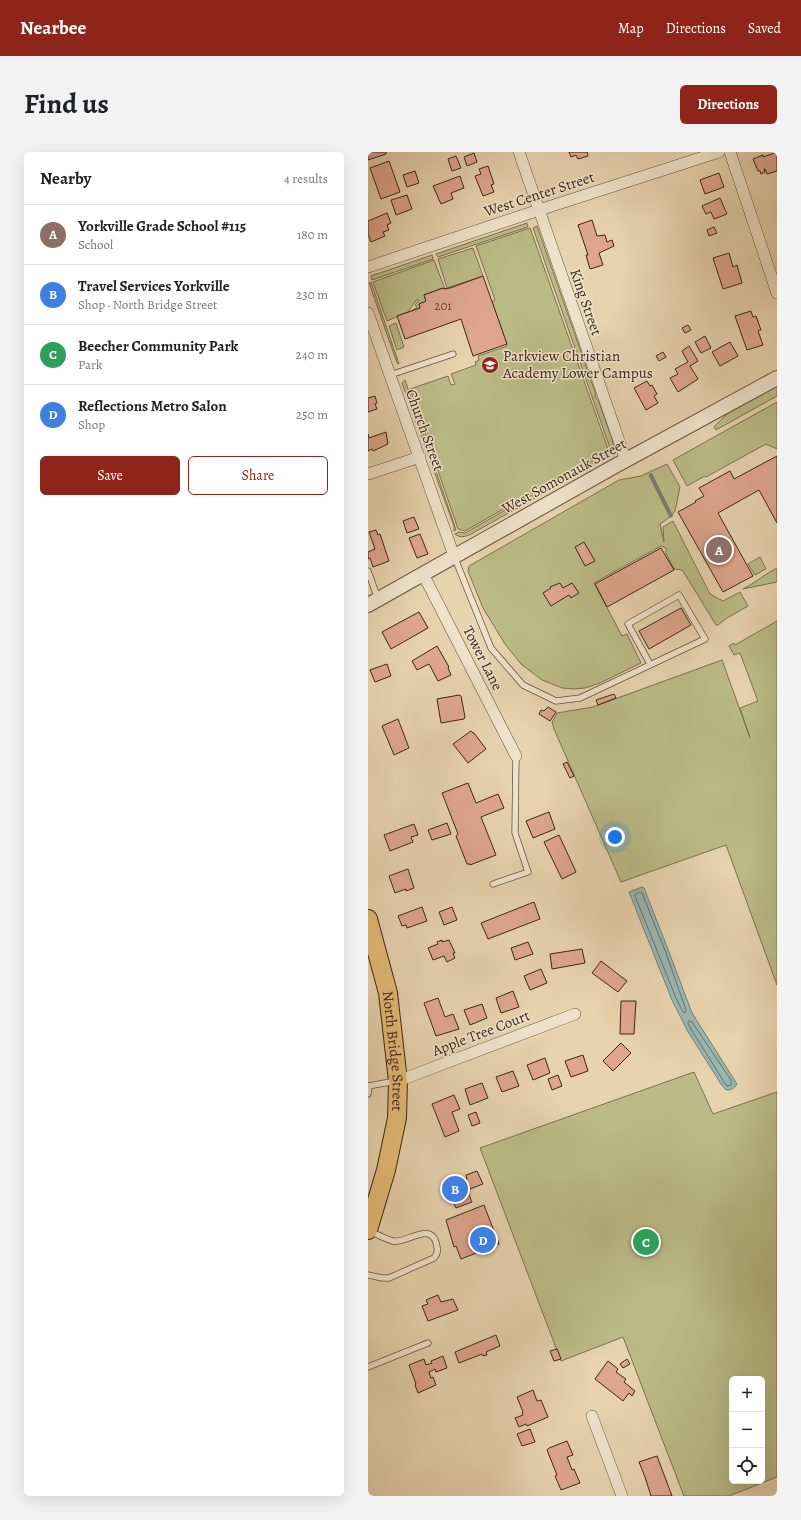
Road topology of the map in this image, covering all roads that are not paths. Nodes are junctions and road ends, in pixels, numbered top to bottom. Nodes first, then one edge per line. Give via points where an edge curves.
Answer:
1 (519, 152) edge
2 (719, 152) edge
3 (730, 152) edge
4 (539, 210) junction
5 (368, 267) edge
6 (777, 293) edge
7 (368, 314) edge
8 (453, 354) dead end
9 (389, 375) junction
10 (777, 378) edge
11 (420, 457) junction
12 (626, 461) junction
13 (368, 474) edge
14 (454, 556) junction
15 (368, 571) edge
16 (423, 574) junction
17 (373, 602) edge
18 (650, 664) junction
19 (516, 756) joint
20 (493, 884) dead end
21 (368, 919) edge
22 (575, 1014) dead end
23 (398, 1081) junction
24 (368, 1086) edge
25 (368, 1094) edge
26 (368, 1230) edge
27 (368, 1275) edge
28 (428, 1343) dead end
29 (368, 1367) edge
30 (592, 1416) dead end
31 (622, 1496) edge

1 - 4 street, King Street
2 - 4 street, West Center Street
3 - 6 street
4 - 5 street, West Center Street
4 - 12 street, King Street
7 - 9 street, Church Street
8 - 9 lane
9 - 11 street, Church Street
10 - 12 street, West Somonauk Street
11 - 13 street
11 - 14 street, Church Street
12 - 14 street, West Somonauk Street
14 - 16 street, West Somonauk Street
14 - 18 lane via 491,648 523,686 556,701 580,698
15 - 17 lane
16 - 17 street, West Somonauk Street
16 - 19 street, Tower Lane
18 - 18 lane via 628,624 679,595 705,638
19 - 20 lane via 515,833 528,872
21 - 23 highway, North Bridge Street via 388,993
22 - 23 street, Apple Tree Court
23 - 24 lane
23 - 26 highway, North Bridge Street via 398,1118
24 - 25 lane
26 - 27 lane via 393,1241 422,1233 428,1234 433,1236 438,1249 434,1258 389,1278
28 - 29 lane
30 - 31 street

